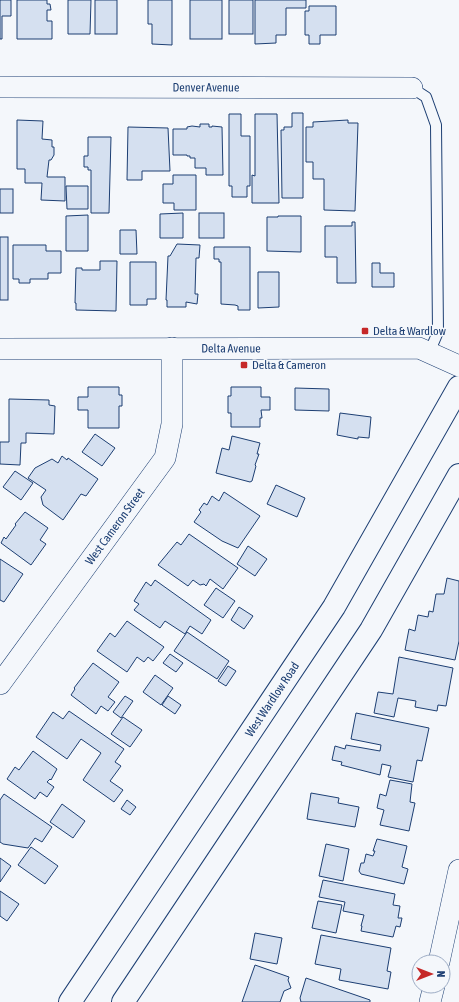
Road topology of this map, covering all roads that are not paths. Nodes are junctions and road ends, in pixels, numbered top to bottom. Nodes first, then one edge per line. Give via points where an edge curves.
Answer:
1 (0, 87) edge
2 (412, 88) joint
3 (172, 348) junction
4 (0, 349) edge
5 (429, 353) junction
6 (459, 366) edge
7 (459, 387) edge
8 (459, 475) edge
9 (3, 674) edge
10 (459, 870) edge
11 (441, 954) edge
12 (70, 1002) edge
13 (123, 1002) edge

1 - 2 street, Denver Avenue
2 - 5 lane via 426,97 436,125 438,332
3 - 4 street, Delta Avenue
3 - 5 street, Delta Avenue via 419,348
3 - 9 street, West Cameron Street via 172,424 165,458
5 - 6 street, Delta Avenue
7 - 12 main road, West Wardlow Road via 334,608
8 - 13 main road via 371,630
10 - 11 street

